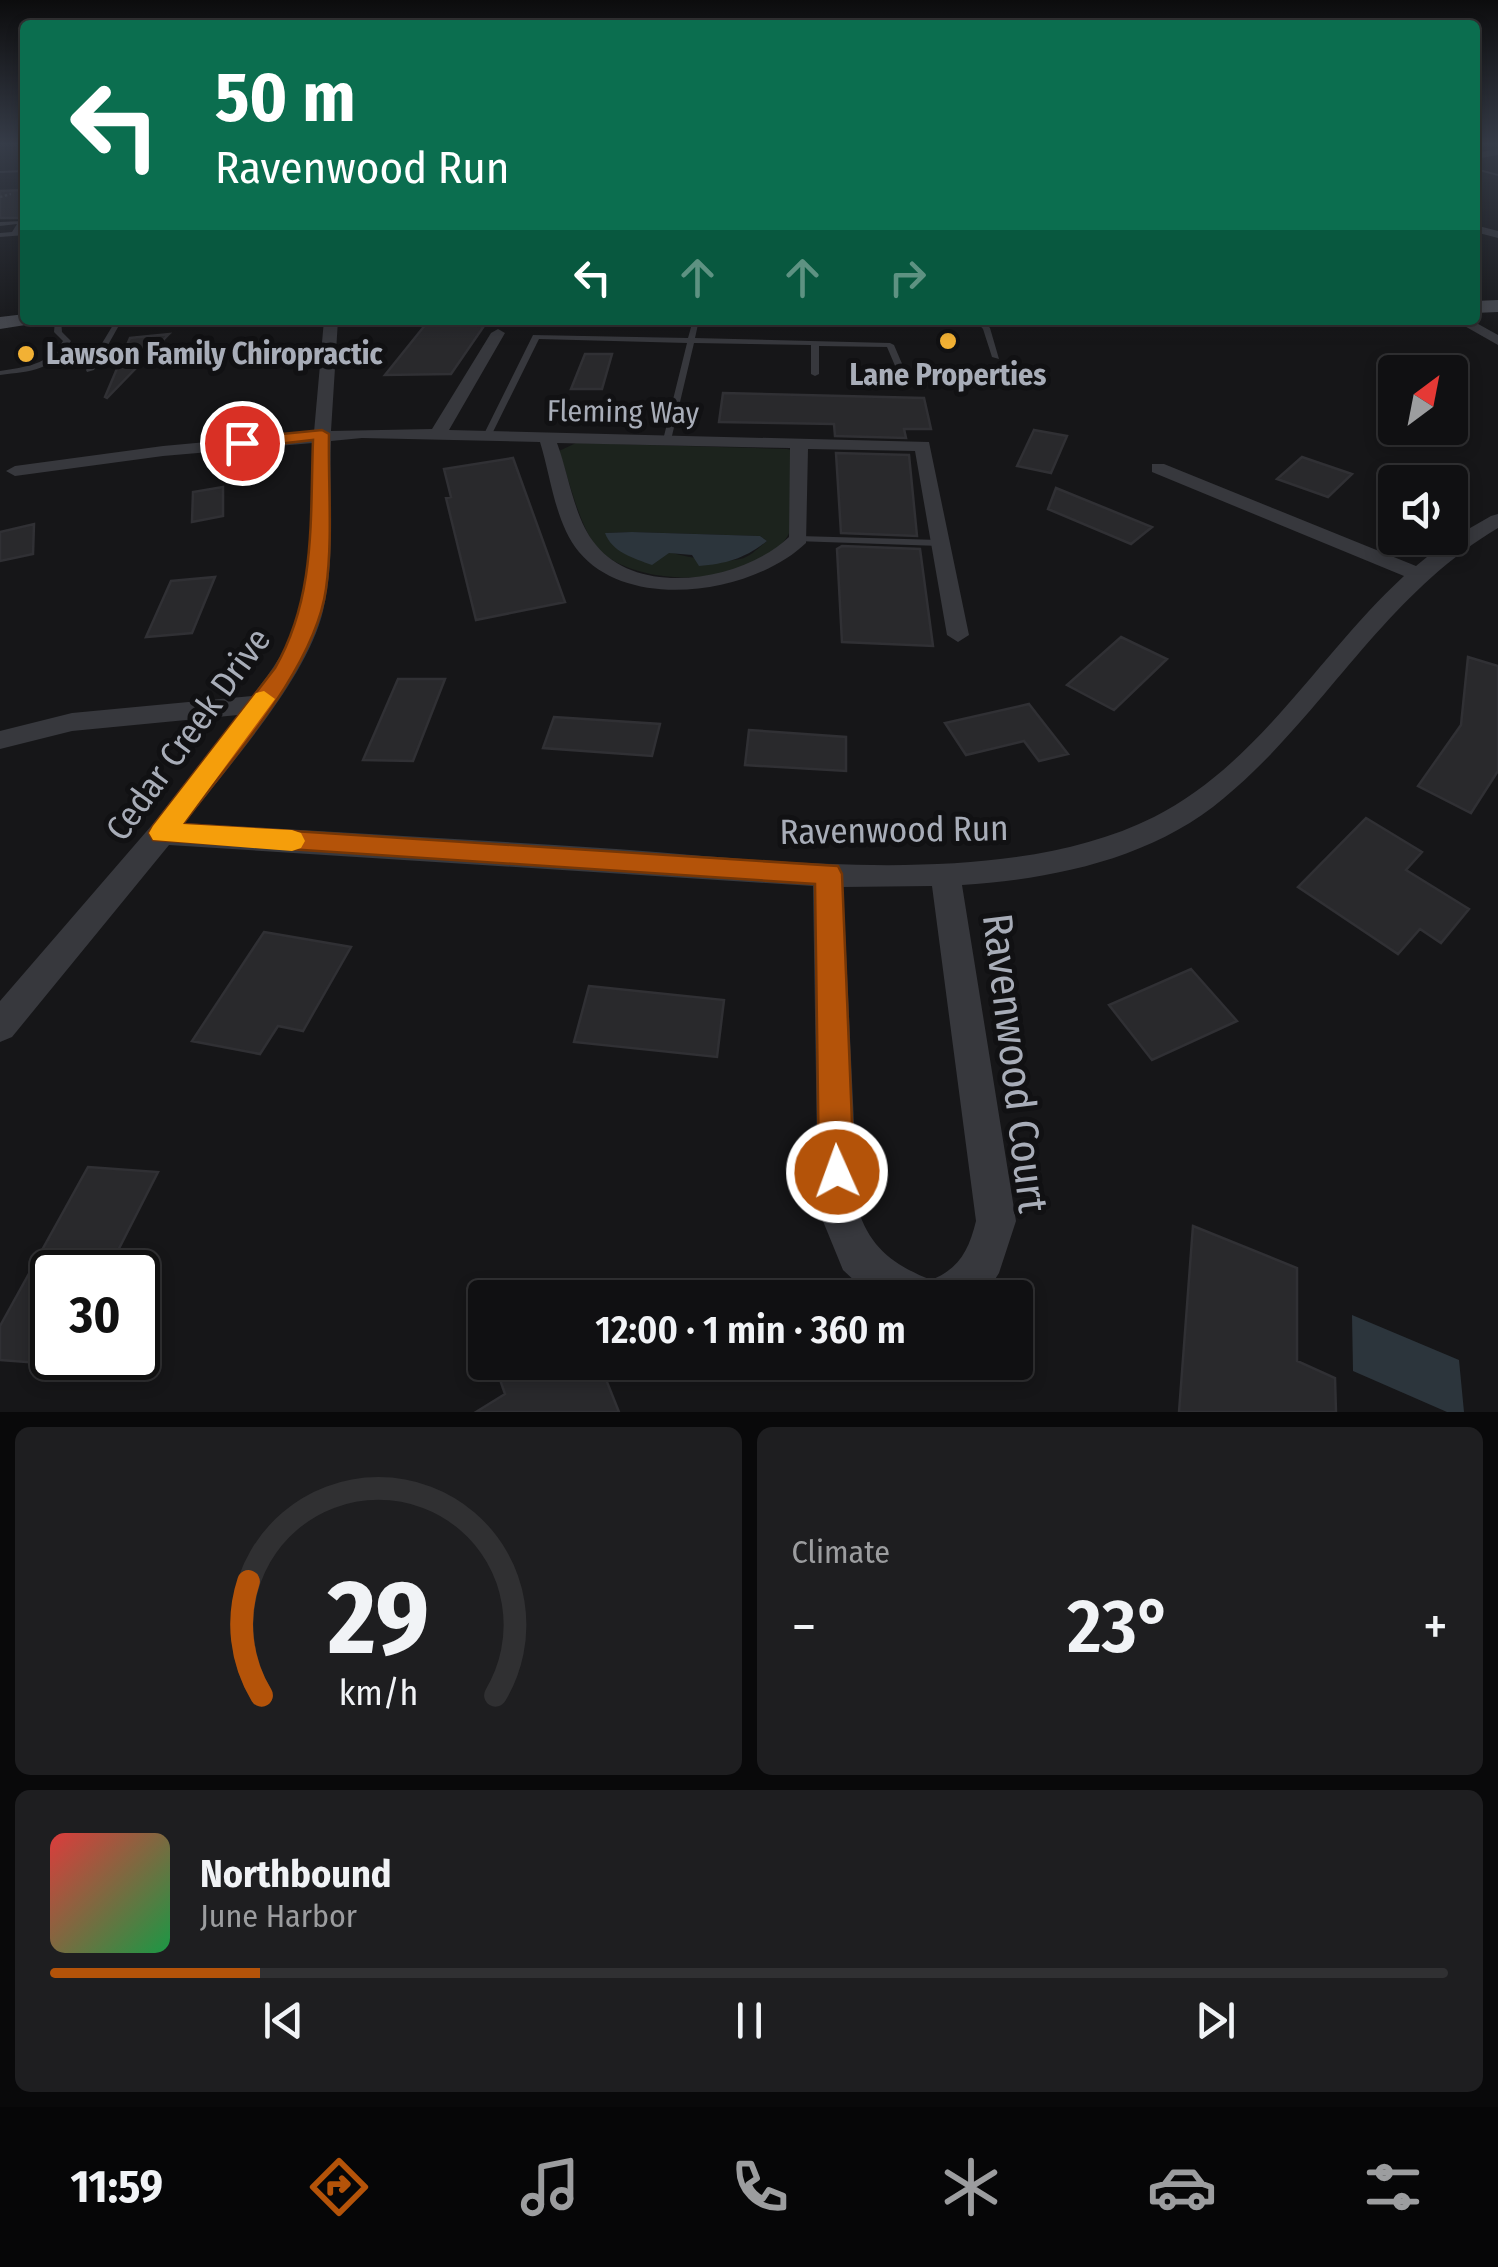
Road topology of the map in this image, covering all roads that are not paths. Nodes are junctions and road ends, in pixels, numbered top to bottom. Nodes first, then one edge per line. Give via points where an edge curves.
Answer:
1 (20, 224) edge
2 (20, 233) edge
3 (14, 234) junction
4 (0, 235) edge
5 (58, 325) edge
6 (116, 325) edge
7 (331, 325) edge
8 (695, 325) edge
9 (983, 325) edge
10 (1471, 325) edge
11 (498, 333) dead end
12 (1498, 340) edge
13 (690, 342) junction
14 (815, 344) junction
15 (996, 357) dead end
16 (899, 366) dead end
17 (90, 370) dead end
18 (0, 373) edge
19 (815, 374) dead end
20 (322, 434) junction
21 (437, 435) junction
22 (487, 436) junction
23 (547, 438) junction
24 (667, 440) junction
25 (799, 444) junction
26 (1158, 468) dead end
27 (14, 471) dead end
28 (1498, 520) edge
29 (799, 538) junction
30 (940, 543) junction
31 (1418, 574) junction
32 (958, 635) dead end
33 (260, 704) junction
34 (0, 740) edge
35 (162, 833) junction
36 (945, 872) junction
37 (828, 874) junction
38 (0, 1026) edge
39 (883, 1280) edge
40 (971, 1280) edge

1 - 3 lane
2 - 3 lane
3 - 4 lane
5 - 18 lane via 67,341 45,368
6 - 17 lane
7 - 20 street, Cedar Creek Drive
8 - 13 lane
9 - 15 lane
10 - 12 street
11 - 21 street
13 - 14 lane
13 - 22 lane via 536,337
13 - 24 lane
14 - 16 lane via 890,346
14 - 19 lane
20 - 21 street, Fleming Way
20 - 27 street, Fleming Way
20 - 33 street, Cedar Creek Drive via 316,590 299,646
21 - 22 street, Fleming Way
22 - 23 street, Fleming Way
23 - 24 street, Fleming Way
23 - 29 street via 584,546 605,568 644,580 692,583 740,576 772,562
24 - 25 street, Fleming Way
25 - 29 street
25 - 30 street, Fleming Way via 923,446
26 - 31 street
28 - 31 street, Ravenwood Run
29 - 30 lane
30 - 32 street
31 - 36 street, Ravenwood Run via 1211,797 1118,848 1056,864
33 - 34 street via 72,722
33 - 35 street, Cedar Creek Drive
35 - 37 street, Ravenwood Run
35 - 38 street, Cedar Creek Drive
36 - 37 street, Ravenwood Run
36 - 40 street, Ravenwood Court via 996,1222 990,1252
37 - 39 street via 838,1209 846,1242

